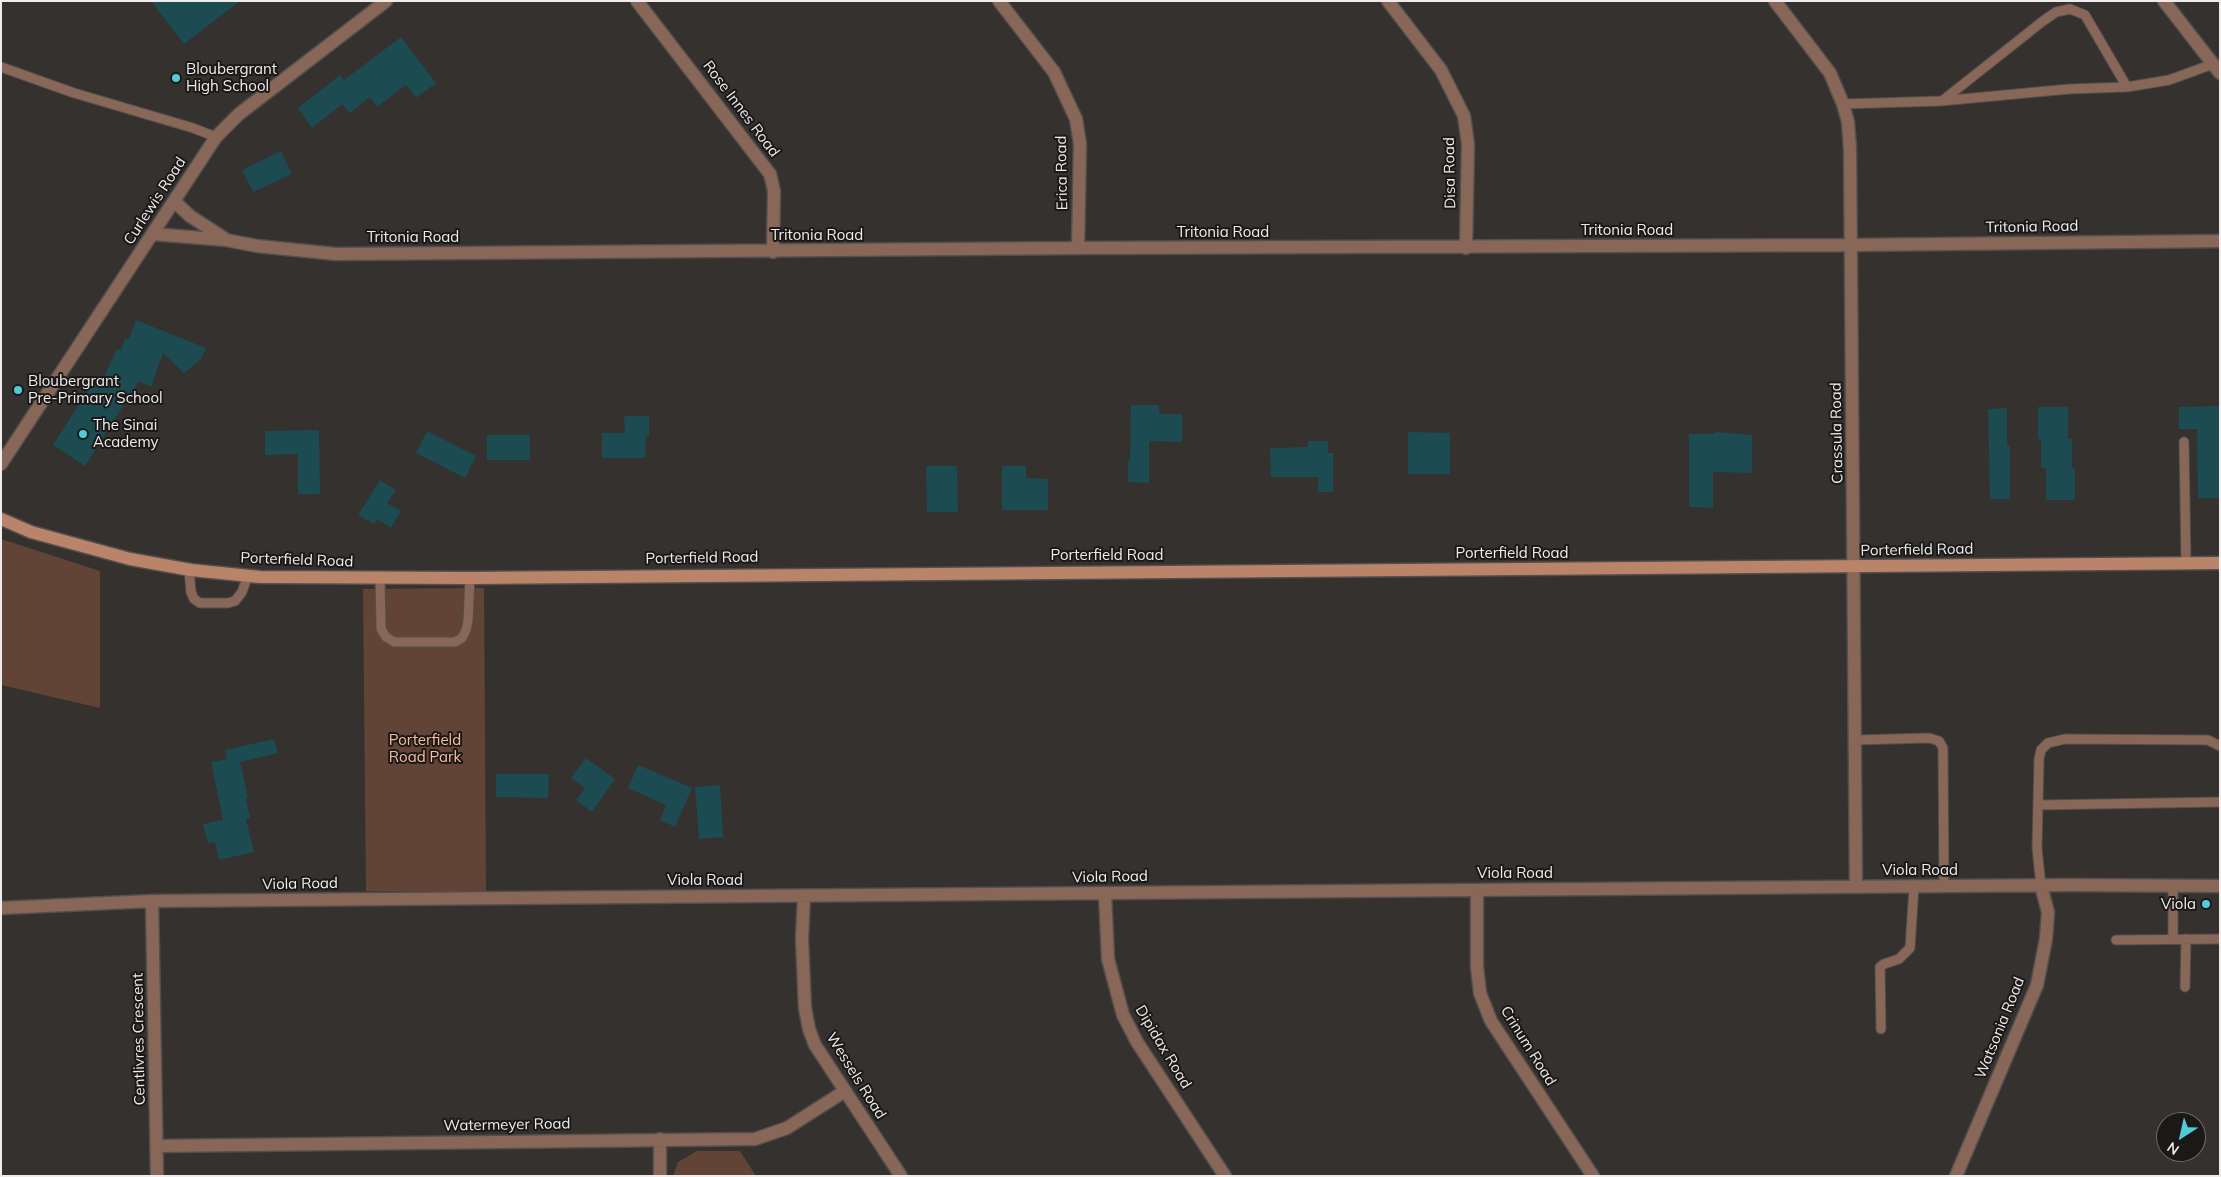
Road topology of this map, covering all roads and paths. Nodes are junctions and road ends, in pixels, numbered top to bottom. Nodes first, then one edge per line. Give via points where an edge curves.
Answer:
1 (386, 1) edge
2 (637, 1) edge
3 (999, 1) edge
4 (1388, 1) edge
5 (1775, 1) edge
6 (2164, 1) edge
7 (1, 67) edge
8 (2216, 68) edge
9 (2127, 87) junction
10 (1941, 101) junction
11 (1843, 104) junction
12 (216, 137) junction
13 (174, 201) junction
14 (153, 234) junction
15 (226, 240) junction
16 (2220, 241) edge
17 (1852, 245) junction
18 (1078, 248) junction
19 (1466, 248) junction
20 (773, 252) junction
21 (2184, 442) dead end
22 (1, 464) edge
23 (1, 520) edge
24 (2186, 563) junction
25 (2220, 563) edge
26 (1855, 567) junction
27 (189, 570) junction
28 (248, 575) junction
29 (380, 578) junction
30 (470, 578) junction
31 (1855, 740) junction
32 (2220, 746) edge
33 (2220, 802) edge
34 (2038, 805) junction
35 (1944, 886) junction
36 (2041, 886) junction
37 (2220, 886) edge
38 (1856, 887) junction
39 (1914, 887) junction
40 (2174, 887) junction
41 (1477, 890) junction
42 (1105, 893) junction
43 (804, 896) junction
44 (152, 902) junction
45 (1, 908) edge
46 (2173, 939) junction
47 (2220, 939) edge
48 (2116, 940) dead end
49 (2186, 940) junction
50 (2186, 986) dead end
51 (1881, 1029) dead end
52 (845, 1091) junction
53 (660, 1139) junction
54 (157, 1146) junction
55 (156, 1176) edge
56 (660, 1176) edge
57 (901, 1176) edge
58 (1225, 1176) edge
59 (1592, 1176) edge
60 (1956, 1176) edge

1 - 12 street, Curlewis Road via 239,114
2 - 20 street, Rose Innes Road via 770,174 774,191
3 - 18 street, Erica Road via 1054,72 1076,119 1080,144
4 - 19 street, Disa Road via 1441,70 1464,116 1468,144
5 - 11 street, Crassula Road via 1830,73
6 - 8 street
7 - 12 lane
8 - 9 lane
9 - 10 lane
9 - 10 lane via 2085,15 2070,8 2043,21
10 - 11 lane
11 - 17 street, Crassula Road via 1850,149
12 - 13 street, Curlewis Road
13 - 14 street, Curlewis Road
13 - 15 street, Tritonia Road
14 - 15 street, Tritonia Road
14 - 22 street, Curlewis Road
15 - 20 street, Tritonia Road via 336,254
16 - 17 street, Tritonia Road
17 - 19 street, Tritonia Road
17 - 26 street, Crassula Road
18 - 19 street, Tritonia Road
18 - 20 street, Tritonia Road
21 - 24 lane
23 - 27 street, Porterfield Road via 32,532 130,559
24 - 25 street, Porterfield Road
24 - 26 street, Porterfield Road
26 - 30 street, Porterfield Road
26 - 31 street, Crassula Road
27 - 28 street, Porterfield Road
27 - 28 lane via 191,592 200,602 235,601
28 - 29 street, Porterfield Road
29 - 30 street, Porterfield Road
29 - 30 lane via 381,629 386,637 394,642 455,642 466,630
31 - 35 lane via 1929,738 1939,741 1942,748
31 - 38 street, Crassula Road
32 - 34 lane via 2208,740 2053,740 2040,752
33 - 34 lane
34 - 36 lane via 2037,848
35 - 36 street, Viola Road
35 - 39 street, Viola Road
36 - 40 street, Viola Road
36 - 60 street, Watsonia Road via 2048,912 2036,985
37 - 40 street, Viola Road
38 - 39 street, Viola Road
38 - 41 street, Viola Road
39 - 51 lane via 1910,948 1899,958 1880,967
40 - 46 lane
41 - 42 street, Viola Road
41 - 59 street, Crinum Road via 1480,994 1491,1021
42 - 43 street, Viola Road
42 - 58 street, Dipidax Road via 1108,959 1123,1015 1137,1042
43 - 44 street, Viola Road
43 - 52 street, Wessels Road via 802,939 809,1030
44 - 45 street, Viola Road
44 - 54 street, Centlivres Crescent
46 - 48 lane
46 - 49 lane
47 - 49 lane
49 - 50 lane
52 - 53 street, Watermeyer Road via 787,1128 766,1137 744,1140
52 - 57 street, Wessels Road
53 - 54 street, Watermeyer Road
53 - 56 street
54 - 55 street, Centlivres Crescent

